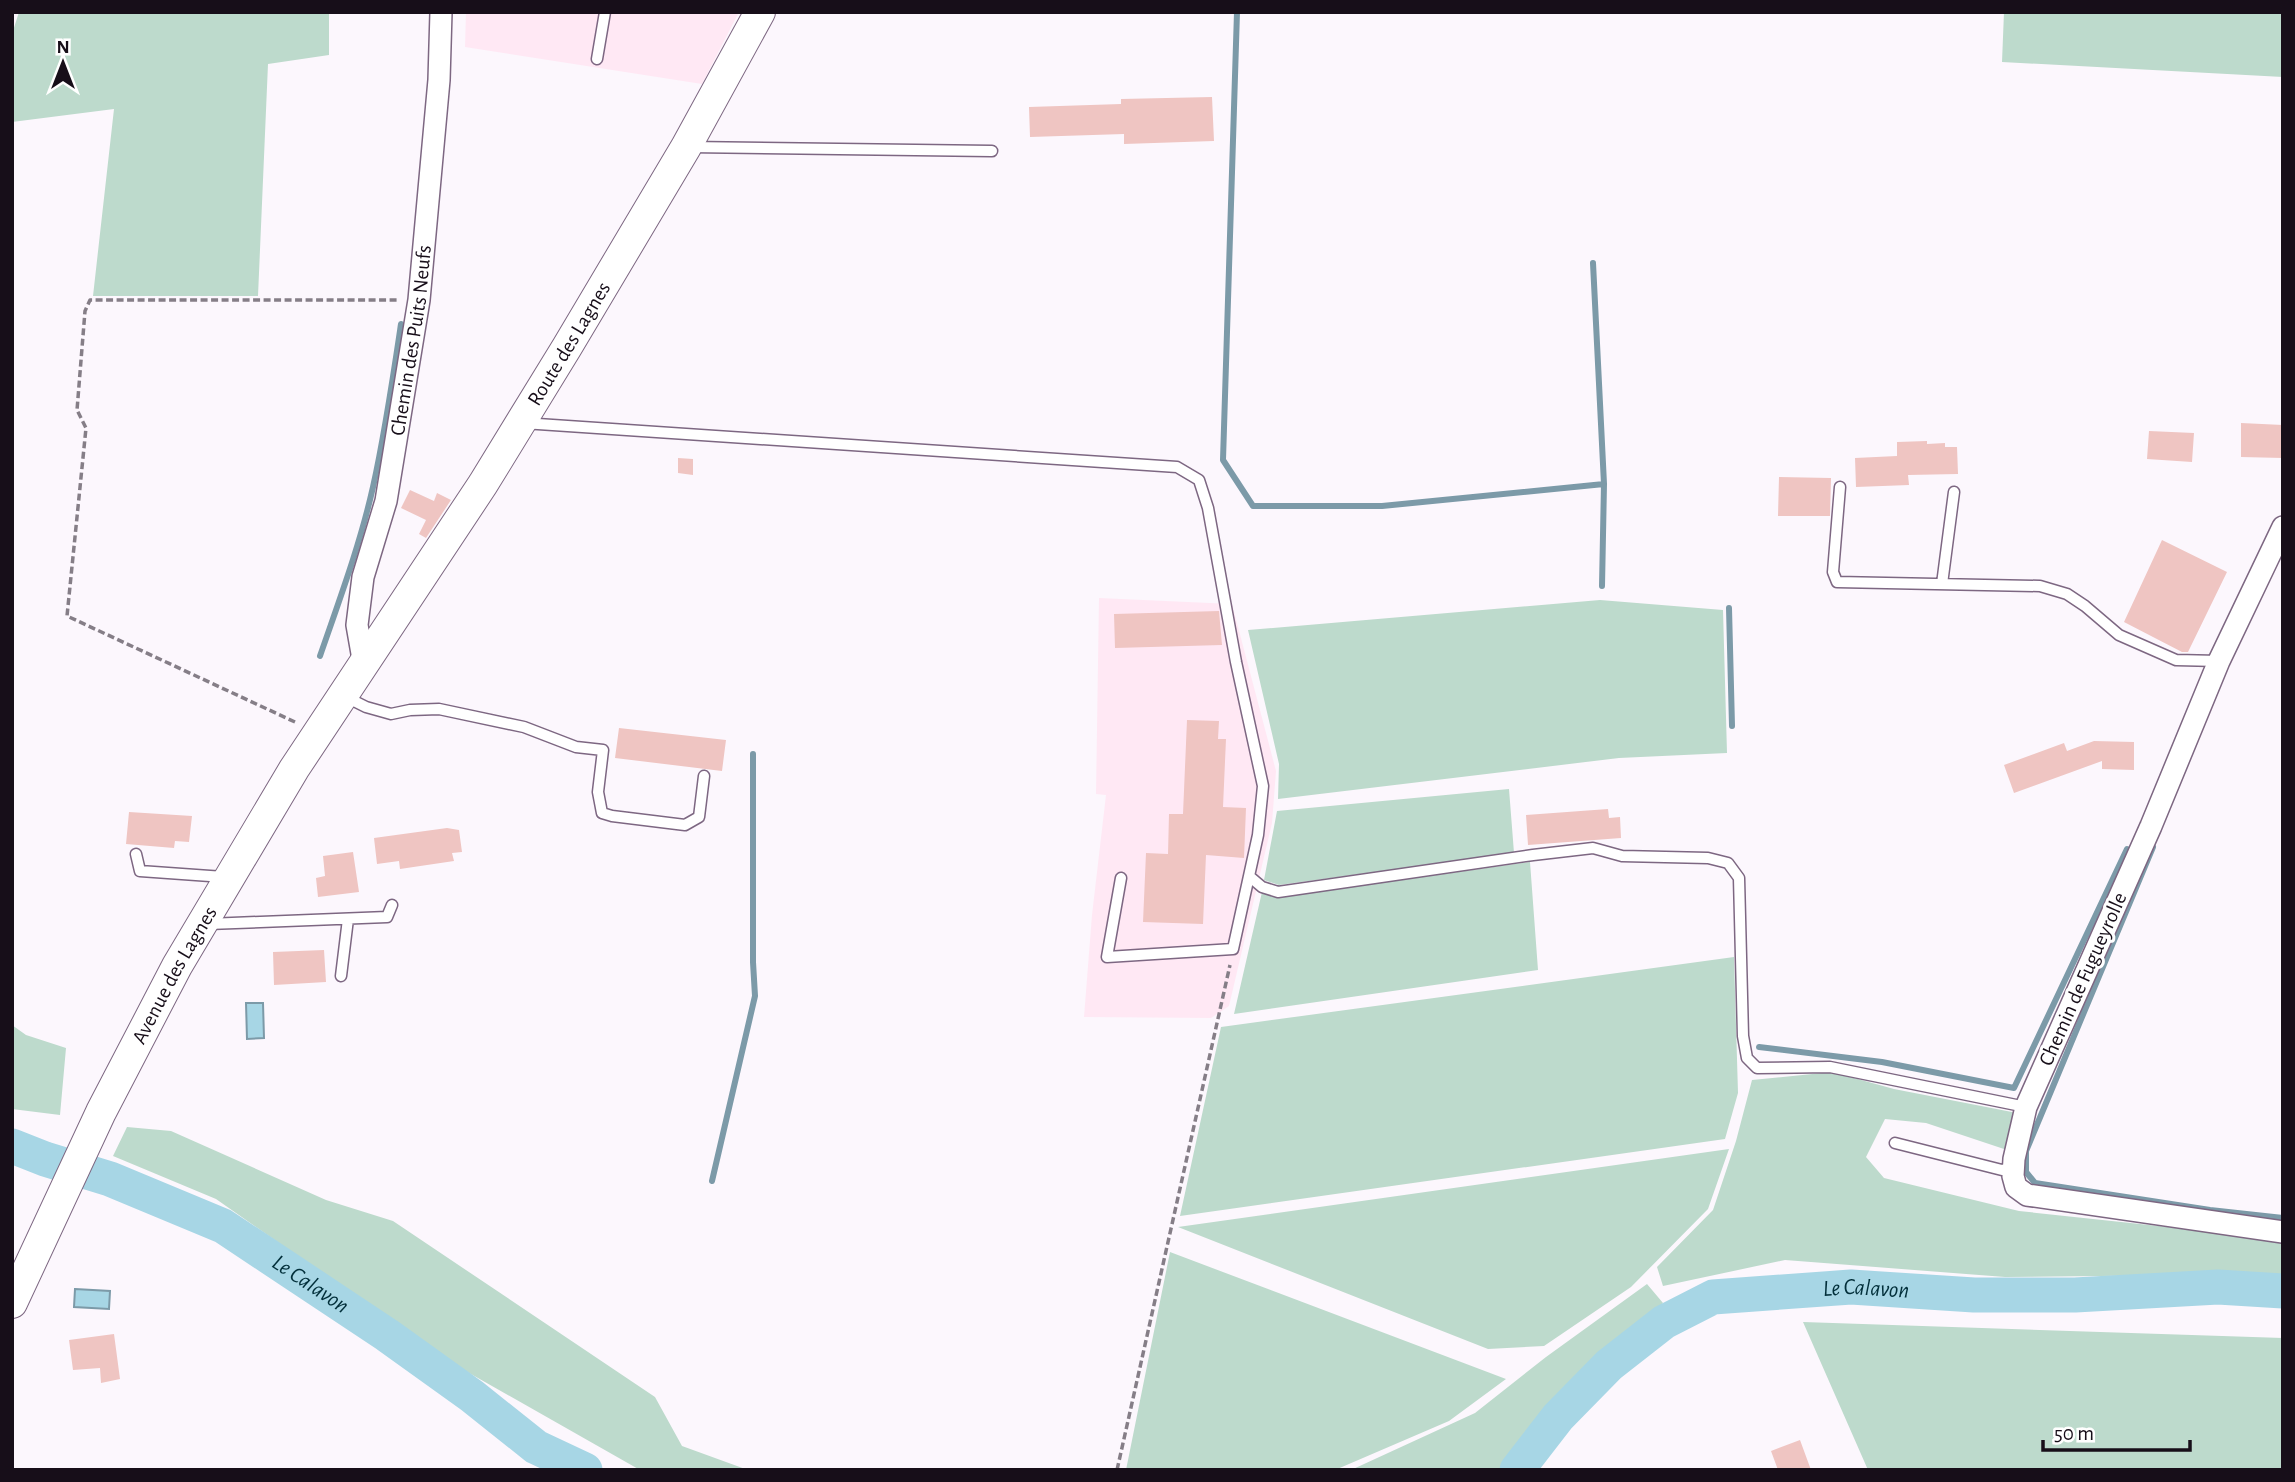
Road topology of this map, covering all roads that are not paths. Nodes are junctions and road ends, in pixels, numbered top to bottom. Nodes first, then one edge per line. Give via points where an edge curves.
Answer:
1 (441, 12) edge
2 (605, 12) edge
3 (760, 12) edge
4 (597, 59) dead end
5 (686, 147) junction
6 (992, 150) dead end
7 (520, 423) junction
8 (1840, 487) dead end
9 (1954, 492) dead end
10 (2283, 527) edge
11 (1942, 584) junction
12 (2219, 661) junction
13 (364, 665) junction
14 (343, 695) junction
15 (704, 776) dead end
16 (136, 853) dead end
17 (1249, 876) junction
18 (1121, 877) dead end
19 (229, 878) junction
20 (392, 905) dead end
21 (348, 919) junction
22 (202, 924) junction
23 (341, 976) dead end
24 (2026, 1107) junction
25 (1895, 1143) dead end
26 (2013, 1168) junction
27 (2283, 1232) edge
28 (12, 1303) edge

1 - 13 street, Chemin des Puits Neufs via 419,300 386,501 363,577 357,625
2 - 4 lane
3 - 5 street, Route des Lagnes
5 - 6 lane
5 - 7 street, Route des Lagnes
7 - 13 street, Route des Lagnes
7 - 17 lane via 1177,467 1199,480 1263,786
8 - 11 lane via 1833,572 1837,582
9 - 11 lane
10 - 12 street, Chemin de Fugueyrolle
11 - 12 lane via 2040,586 2067,594 2119,635 2176,660
12 - 24 street, Chemin de Fugueyrolle
13 - 14 street, Avenue des Lagnes
14 - 15 lane via 391,714 439,709 524,727 576,747 603,750 598,792 602,813 612,816 685,825 699,817
14 - 19 street, Avenue des Lagnes
16 - 19 lane via 141,871
17 - 18 lane via 1233,949 1107,957
17 - 24 lane via 1278,892 1593,848 1622,856 1708,858 1728,863 1739,877 1743,1037 1746,1058 1757,1068 1830,1067
19 - 22 street, Avenue des Lagnes
20 - 21 lane via 387,917
21 - 22 lane
21 - 23 lane
22 - 28 street, Avenue des Lagnes via 139,1035
24 - 26 street, Chemin de Fugueyrolle
25 - 26 lane via 2002,1170
26 - 27 street via 2016,1187 2027,1195

